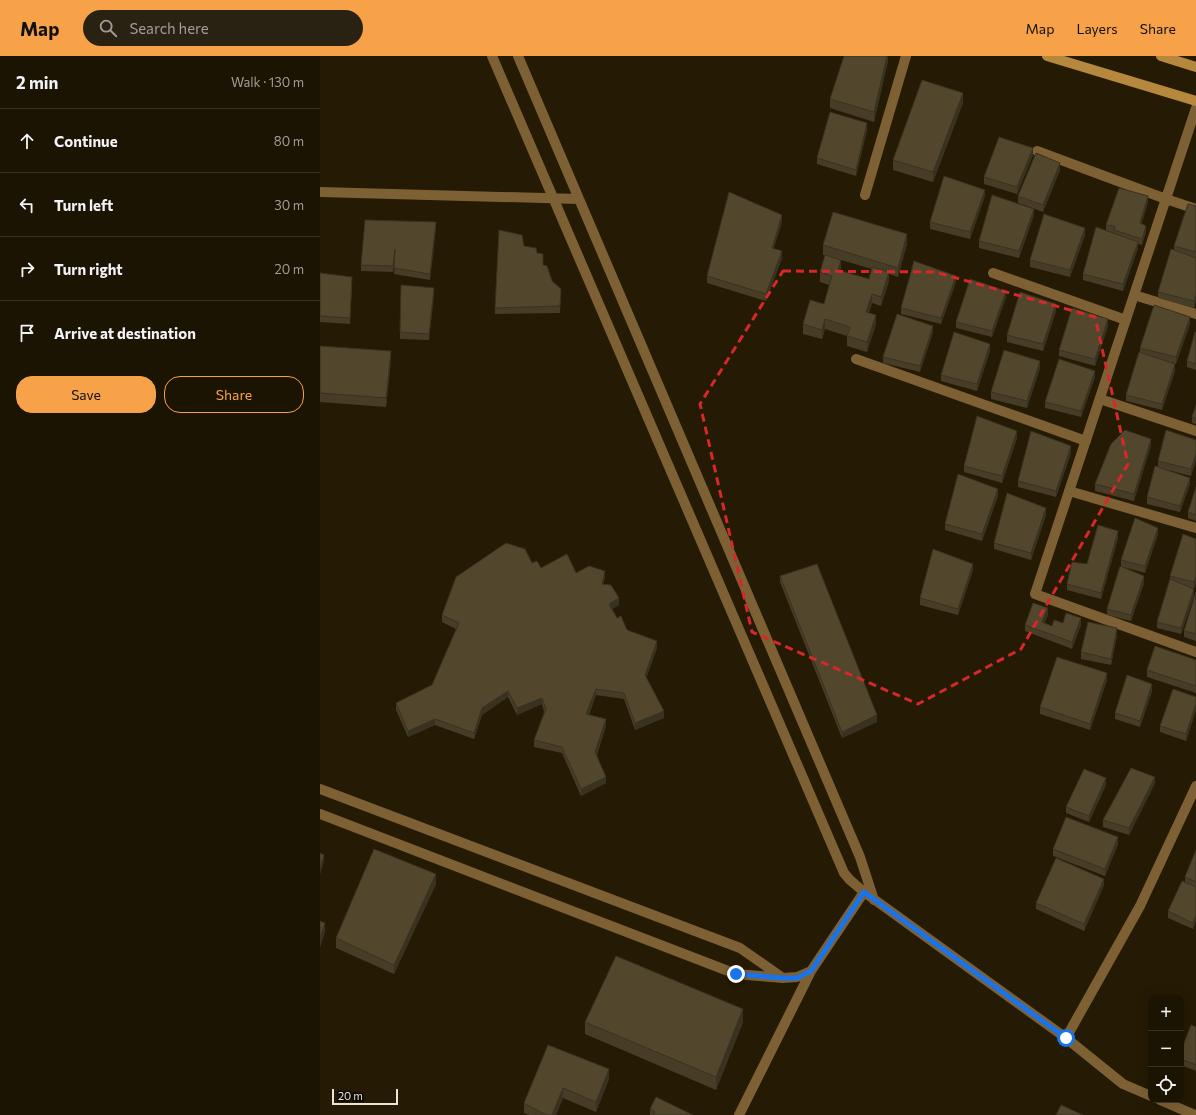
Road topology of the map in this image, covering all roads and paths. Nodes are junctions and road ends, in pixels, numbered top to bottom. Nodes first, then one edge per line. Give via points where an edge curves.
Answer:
1 (492, 56) edge
2 (518, 56) edge
3 (906, 56) edge
4 (1047, 56) edge
5 (1161, 56) edge
6 (1196, 67) edge
7 (1196, 101) edge
8 (1196, 108) edge
9 (1037, 151) dead end
10 (320, 192) edge
11 (865, 195) dead end
12 (553, 198) junction
13 (1166, 199) junction
14 (578, 200) junction
15 (1196, 209) edge
16 (993, 273) dead end
17 (1134, 295) junction
18 (1196, 314) edge
19 (1126, 320) junction
20 (856, 359) dead end
21 (1100, 399) junction
22 (1196, 431) edge
23 (1086, 440) junction
24 (1069, 491) junction
25 (1196, 528) edge
26 (1196, 652) edge
27 (1196, 786) edge
28 (320, 789) edge
29 (320, 814) edge
30 (864, 892) junction
31 (874, 900) junction
32 (811, 971) junction
33 (783, 978) junction
34 (1066, 1038) junction
35 (1148, 1095) edge
36 (1167, 1103) edge
37 (739, 1115) edge
38 (1195, 1115) edge

1 - 12 street
2 - 14 street
3 - 11 street
4 - 7 main road
5 - 6 main road
8 - 13 street
9 - 13 street
10 - 12 street
12 - 14 street
12 - 30 street via 844,873
13 - 15 street
13 - 17 street
14 - 31 street via 860,856
16 - 19 street
17 - 18 street
17 - 19 street
19 - 21 street
20 - 23 street
21 - 22 street
21 - 23 street
23 - 24 street
24 - 25 street
24 - 26 street via 1035,594
27 - 34 street via 1140,906
28 - 33 street via 740,948
29 - 33 street via 736,974
30 - 31 street
30 - 32 street
31 - 34 street
32 - 33 street via 797,978
32 - 37 street
34 - 35 street via 1123,1084
36 - 38 street

